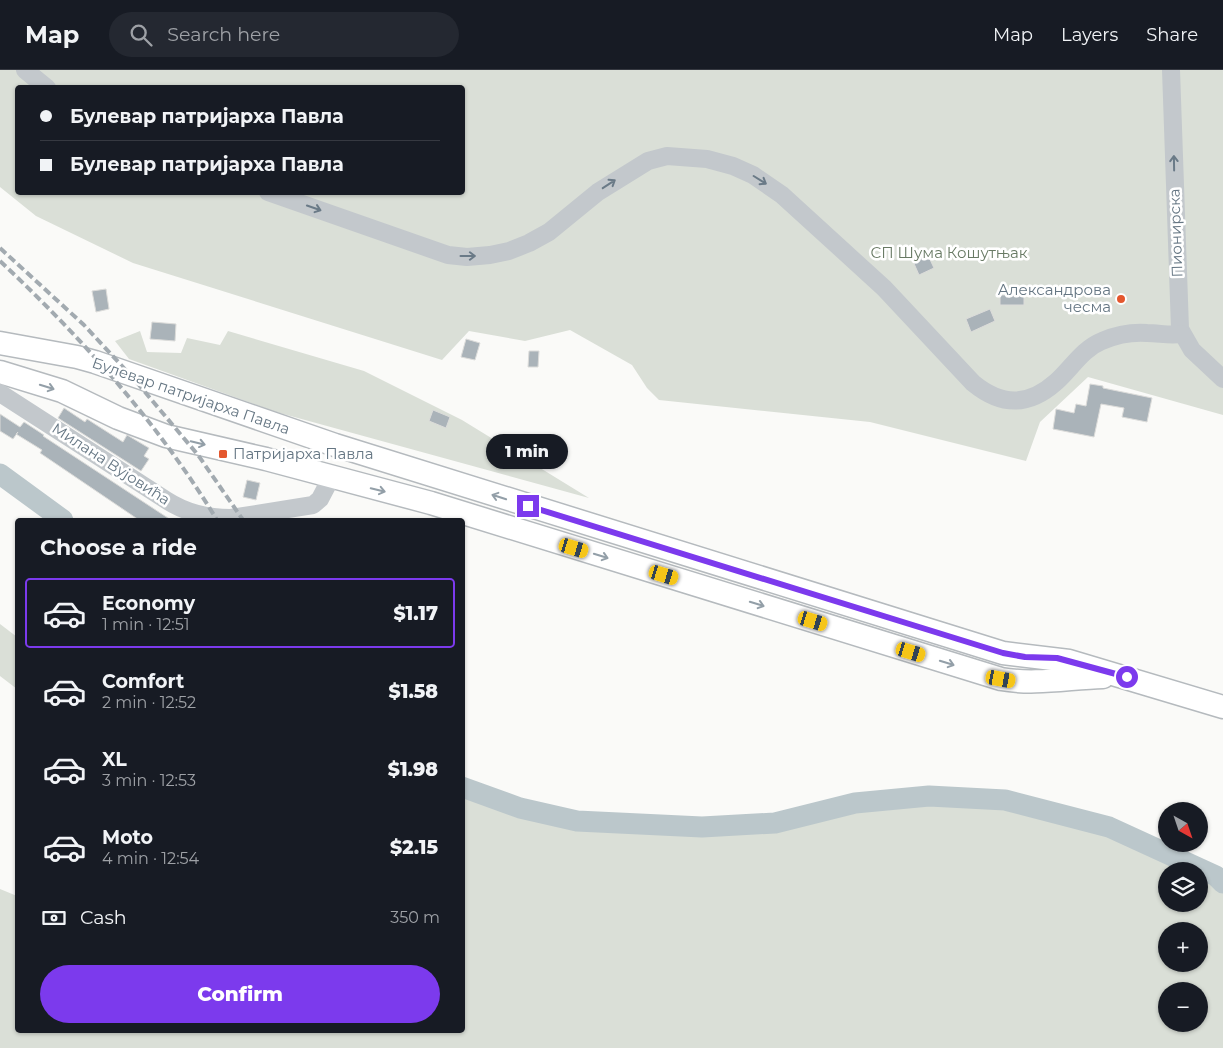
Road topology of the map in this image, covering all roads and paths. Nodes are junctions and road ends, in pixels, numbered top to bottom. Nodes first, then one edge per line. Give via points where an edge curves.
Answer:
1 (25, 70) edge
2 (1172, 70) edge
3 (44, 85) edge
4 (277, 195) edge
5 (1182, 334) junction
6 (0, 343) edge
7 (0, 372) edge
8 (1223, 379) edge
9 (0, 393) edge
10 (331, 478) junction
11 (1127, 677) junction
12 (1223, 707) edge

1 - 3 street
5 -> 2 street, Пионирска via 1178,307
4 -> 5 street via 448,255 467,257 509,252 549,232 598,192 648,161 667,156 707,159 753,175 782,195 884,288 973,383 997,398 1022,401 1033,397 1055,382 1090,348 1107,339 1134,333
5 - 8 street, Пионирска via 1199,358
11 -> 6 main road, Булевар патријарха Павла via 1057,658 1003,653 335,445 95,362
7 -> 10 main road, Булевар патријарха Павла via 62,391 158,433
9 - 10 street, Милана Вујовића via 189,512 232,518 313,505
10 -> 11 main road, Булевар патријарха Павла via 431,503 1001,679 1038,682
11 - 12 main road, Булевар патријарха Павла

